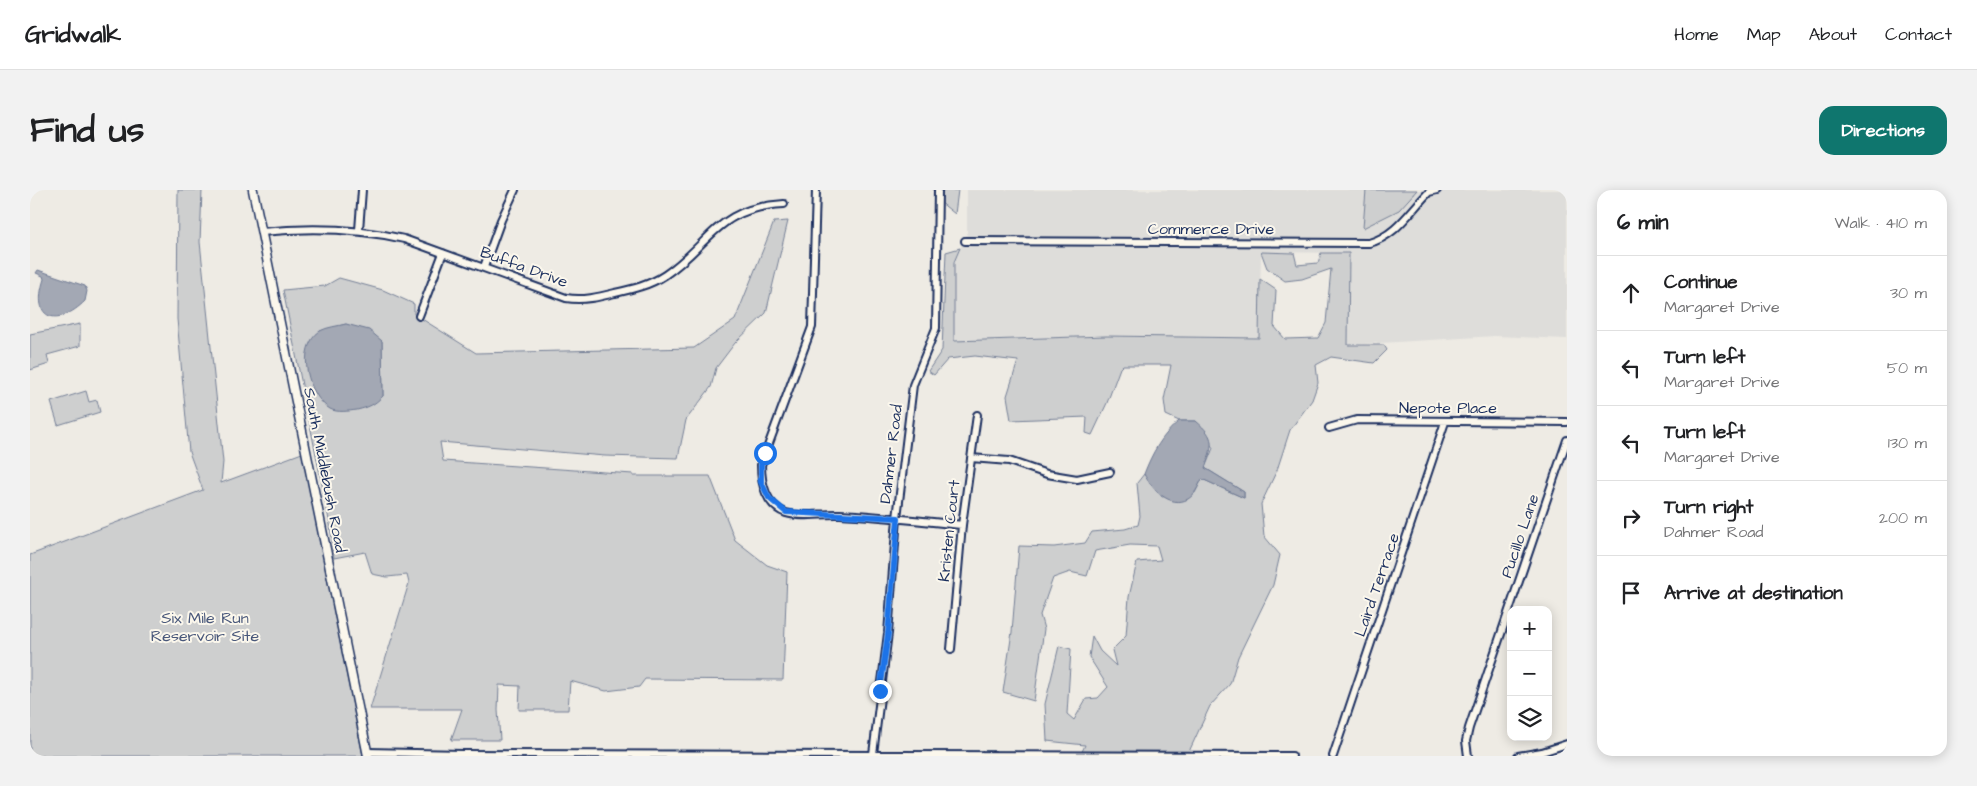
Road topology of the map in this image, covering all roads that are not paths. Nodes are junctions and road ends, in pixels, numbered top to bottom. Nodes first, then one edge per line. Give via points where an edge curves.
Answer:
1 (253, 190) edge
2 (362, 190) edge
3 (515, 190) edge
4 (816, 190) edge
5 (938, 190) edge
6 (1436, 190) edge
7 (1428, 191) edge
8 (784, 204) dead end
9 (359, 230) junction
10 (261, 232) junction
11 (965, 241) dead end
12 (443, 254) junction
13 (484, 267) junction
14 (419, 316) dead end
15 (977, 416) dead end
16 (1445, 422) junction
17 (1567, 422) edge
18 (1329, 428) dead end
19 (1567, 440) edge
20 (971, 458) junction
21 (1110, 472) dead end
22 (898, 518) junction
23 (962, 525) junction
24 (951, 649) dead end
25 (1567, 744) edge
26 (367, 754) edge
27 (873, 754) junction
28 (1137, 755) edge
29 (1145, 755) edge
30 (1292, 756) edge
31 (1333, 756) edge
32 (1468, 756) edge
33 (1518, 756) edge

1 - 10 street, South Middlebush Road
2 - 9 street
3 - 13 street
4 - 22 street via 812,326 761,465 761,482 769,498 786,512
5 - 22 street, Dahmer Road via 936,328 913,384
6 - 7 street, Commerce Drive
7 - 11 street, Commerce Drive via 1397,228 1369,243
8 - 13 street, Buffa Drive via 758,207 734,216 664,276 641,286 584,300 566,298
9 - 10 street, Buffa Drive via 302,228
9 - 12 street, Buffa Drive via 404,239
10 - 26 street, South Middlebush Road
12 - 13 street, Buffa Drive
12 - 14 street
15 - 20 street, Kristen Court
16 - 17 street, Nepote Place
16 - 18 street, Nepote Place via 1357,420
16 - 31 street, Laird Terrace
19 - 32 street, Pucillo Lane via 1469,728 1466,741
20 - 21 street via 1009,461 1047,474 1077,479
20 - 23 street, Kristen Court
22 - 23 street
22 - 27 street, Dahmer Road
23 - 24 street, Kristen Court
25 - 33 street
26 - 27 street
27 - 28 street
28 - 29 street
29 - 30 street

